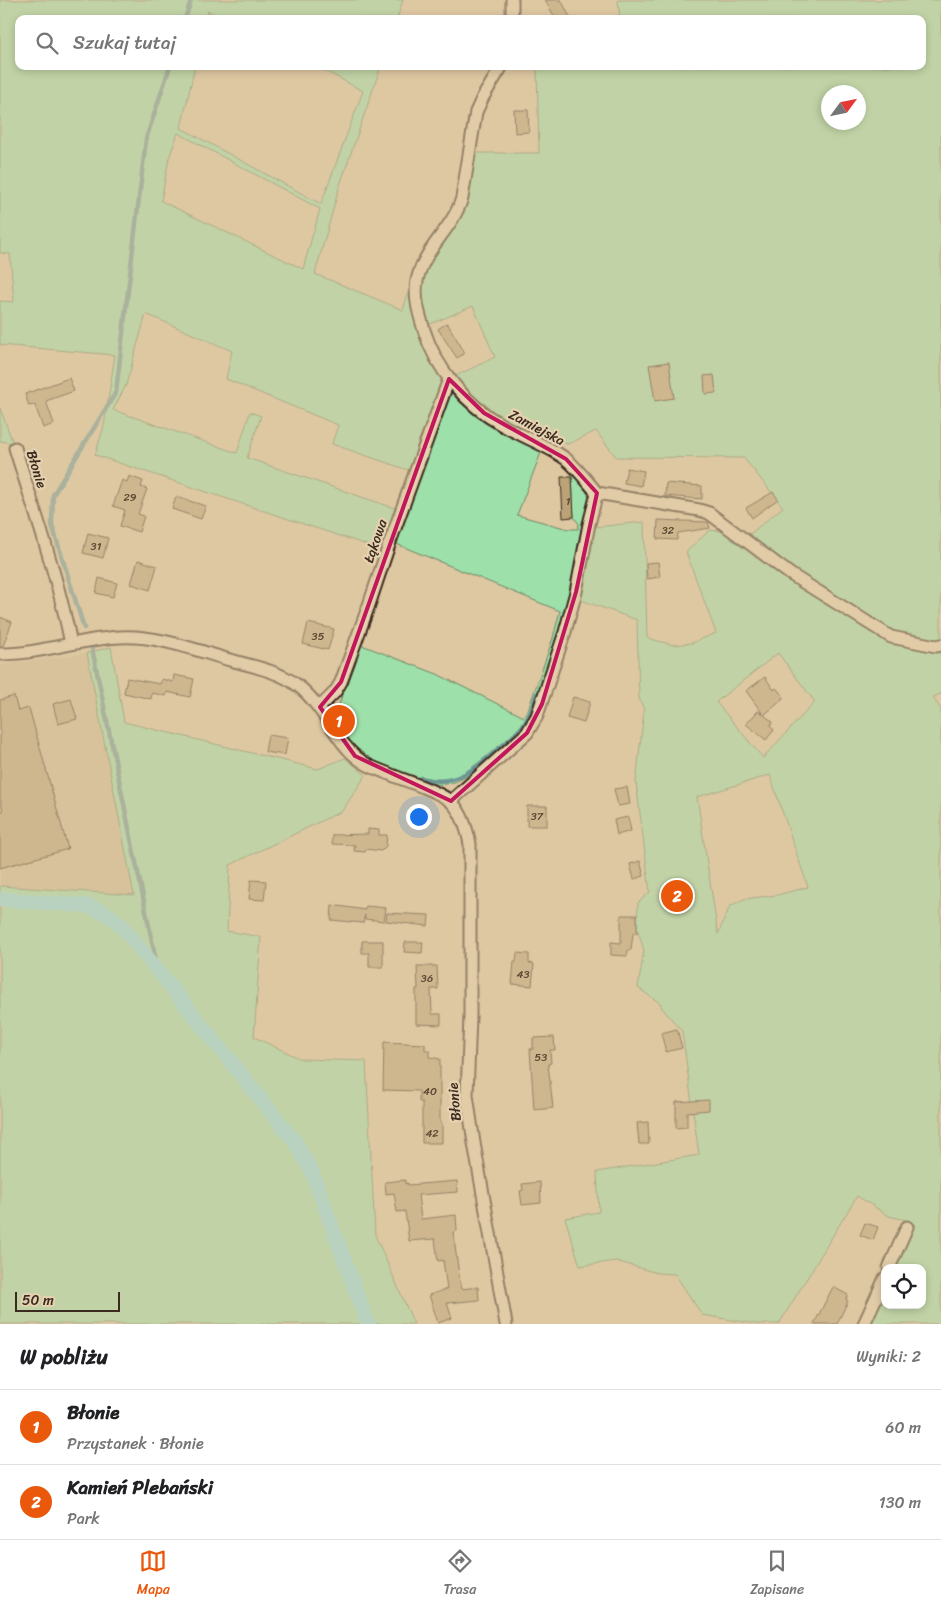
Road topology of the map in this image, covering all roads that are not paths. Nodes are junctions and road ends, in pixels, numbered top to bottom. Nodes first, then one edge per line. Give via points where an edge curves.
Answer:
1 (512, 0) edge
2 (512, 15) edge
3 (500, 70) edge
4 (449, 379) junction
5 (15, 448) dead end
6 (597, 493) junction
7 (71, 644) junction
8 (941, 645) edge
9 (0, 654) edge
10 (320, 707) junction
11 (451, 801) junction
12 (907, 1227) dead end
13 (891, 1264) edge
14 (881, 1287) edge
15 (506, 1324) edge
16 (864, 1324) edge

1 - 2 street
3 - 4 street, Zamiejska via 476,112 459,209 425,259 417,283 418,306 426,336
4 - 6 street, Zamiejska via 500,424 566,459
4 - 10 street, Łąkowa via 341,682
5 - 7 street, Błonie via 66,616
6 - 8 street via 709,513 790,574 891,637
6 - 11 street via 566,632 537,716 527,733
7 - 9 street
7 - 10 street via 121,637 172,643 284,677
10 - 11 street via 346,747 364,763
11 - 15 street, Błonie via 464,821 470,844 467,1095
12 - 13 street
14 - 16 street

